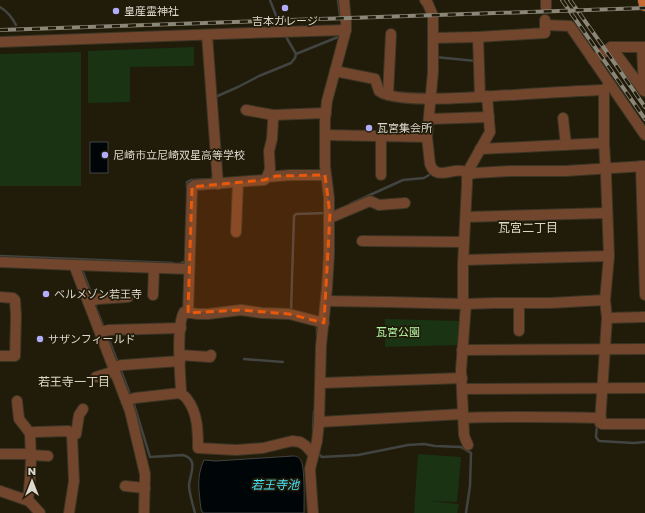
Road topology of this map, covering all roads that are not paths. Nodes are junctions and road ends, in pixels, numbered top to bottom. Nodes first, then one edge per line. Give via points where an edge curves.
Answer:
1 (344, 0) edge
2 (425, 0) edge
3 (644, 0) edge
4 (645, 5) edge
5 (346, 30) junction
6 (391, 34) dead end
7 (207, 35) junction
8 (478, 37) junction
9 (433, 38) junction
10 (0, 42) edge
11 (612, 47) junction
12 (644, 47) edge
13 (593, 60) junction
14 (334, 71) junction
15 (607, 87) junction
16 (644, 92) edge
17 (388, 95) junction
18 (484, 96) junction
19 (430, 99) junction
20 (246, 110) dead end
21 (326, 113) junction
22 (272, 115) junction
23 (489, 117) junction
24 (563, 118) dead end
25 (429, 119) junction
26 (325, 135) junction
27 (645, 135) edge
28 (380, 136) junction
29 (427, 137) junction
30 (604, 143) junction
31 (566, 145) junction
32 (480, 149) junction
33 (643, 166) edge
34 (605, 169) junction
35 (325, 175) junction
36 (380, 175) dead end
37 (468, 175) junction
38 (268, 177) junction
39 (238, 182) junction
40 (218, 184) junction
41 (405, 202) dead end
42 (607, 212) junction
43 (466, 217) junction
44 (330, 218) junction
45 (236, 232) dead end
46 (362, 241) dead end
47 (464, 242) junction
48 (609, 256) junction
49 (464, 260) junction
50 (0, 262) edge
51 (74, 266) junction
52 (154, 268) junction
53 (188, 269) junction
54 (153, 295) dead end
55 (645, 295) edge
56 (0, 297) edge
57 (128, 297) dead end
58 (605, 300) junction
59 (93, 301) junction
60 (326, 301) junction
61 (519, 303) junction
62 (464, 304) junction
63 (188, 313) junction
64 (645, 317) edge
65 (607, 318) junction
66 (324, 323) junction
67 (181, 328) junction
68 (104, 331) junction
69 (520, 331) dead end
70 (605, 349) junction
71 (645, 349) edge
72 (462, 350) junction
73 (211, 355) dead end
74 (0, 356) edge
75 (180, 358) junction
76 (117, 367) junction
77 (96, 377) dead end
78 (462, 378) junction
79 (321, 383) junction
80 (645, 388) edge
81 (462, 389) junction
82 (603, 389) junction
83 (180, 393) junction
84 (130, 400) junction
85 (17, 401) dead end
86 (83, 409) dead end
87 (463, 416) junction
88 (601, 418) junction
89 (319, 422) junction
90 (645, 424) edge
91 (30, 433) junction
92 (72, 435) junction
93 (468, 445) dead end
94 (0, 454) edge
95 (31, 454) junction
96 (313, 454) junction
97 (48, 456) dead end
98 (125, 486) dead end
99 (145, 488) junction
100 (0, 491) edge
101 (28, 500) junction
102 (40, 513) edge
103 (69, 513) edge
104 (144, 513) edge
105 (313, 513) edge

1 - 5 street
2 - 9 street via 433,16
3 - 4 main road
5 - 7 street
5 - 14 street
6 - 17 street
7 - 10 street
7 - 40 street
8 - 9 street
8 - 13 street via 545,33 545,22 570,26
8 - 18 street
9 - 19 street
11 - 12 street
11 - 13 street
11 - 16 street
12 - 16 street
13 - 15 street
14 - 17 street via 375,79 381,92
14 - 21 street
15 - 18 street
15 - 27 street
15 - 30 street
17 - 19 street
18 - 19 street
18 - 23 street
19 - 25 street
20 - 22 street
21 - 22 street
21 - 26 street
22 - 38 street
23 - 25 street
23 - 32 street via 490,132
24 - 31 street
25 - 29 street
26 - 28 street
26 - 35 street
28 - 29 street
28 - 36 street
29 - 37 street via 431,169 439,173 463,171
30 - 31 street
30 - 34 street
31 - 32 street
32 - 37 street
33 - 34 street
33 - 55 street
34 - 37 street via 565,172 510,170
34 - 42 street
35 - 38 street
35 - 44 street via 330,198
37 - 43 street
38 - 39 street via 264,180
39 - 40 street
39 - 45 street
40 - 53 street via 192,187
41 - 44 street via 379,205 370,201
42 - 43 street
42 - 48 street
43 - 47 street
44 - 60 street
46 - 47 street via 376,244 420,245
47 - 49 street
48 - 49 street
48 - 58 street
49 - 62 street
50 - 51 street
51 - 52 street
51 - 59 street
52 - 53 street
52 - 54 street
53 - 63 street
56 - 74 street via 15,300 16,316 14,356
57 - 59 street
58 - 61 street
58 - 65 street
59 - 68 street
60 - 62 street
60 - 66 street
61 - 62 street
61 - 69 street
62 - 72 street
63 - 66 street via 208,314 241,310 289,314
63 - 67 street via 184,312
64 - 65 street
65 - 70 street
66 - 79 street
67 - 68 street
67 - 75 street
68 - 76 street
70 - 71 street
70 - 72 street
70 - 82 street
72 - 78 street
73 - 75 street
75 - 76 street
75 - 83 street
76 - 77 street
76 - 84 street
78 - 79 street
78 - 81 street
79 - 89 street
80 - 82 street
81 - 82 street
81 - 87 street
82 - 88 street
83 - 84 street
83 - 96 street via 187,399 195,416 198,448 250,449 292,441 300,442
84 - 99 street via 144,466
85 - 91 street via 19,419
86 - 92 street via 79,415 76,434
87 - 88 street
87 - 89 street
87 - 93 street via 464,435
88 - 90 street via 602,424
89 - 96 street via 318,440
91 - 92 street via 68,431
91 - 95 street
92 - 103 street via 74,489
94 - 95 street
95 - 97 street
95 - 101 street
96 - 105 street via 310,469
98 - 99 street
99 - 104 street
100 - 101 street
101 - 102 street

